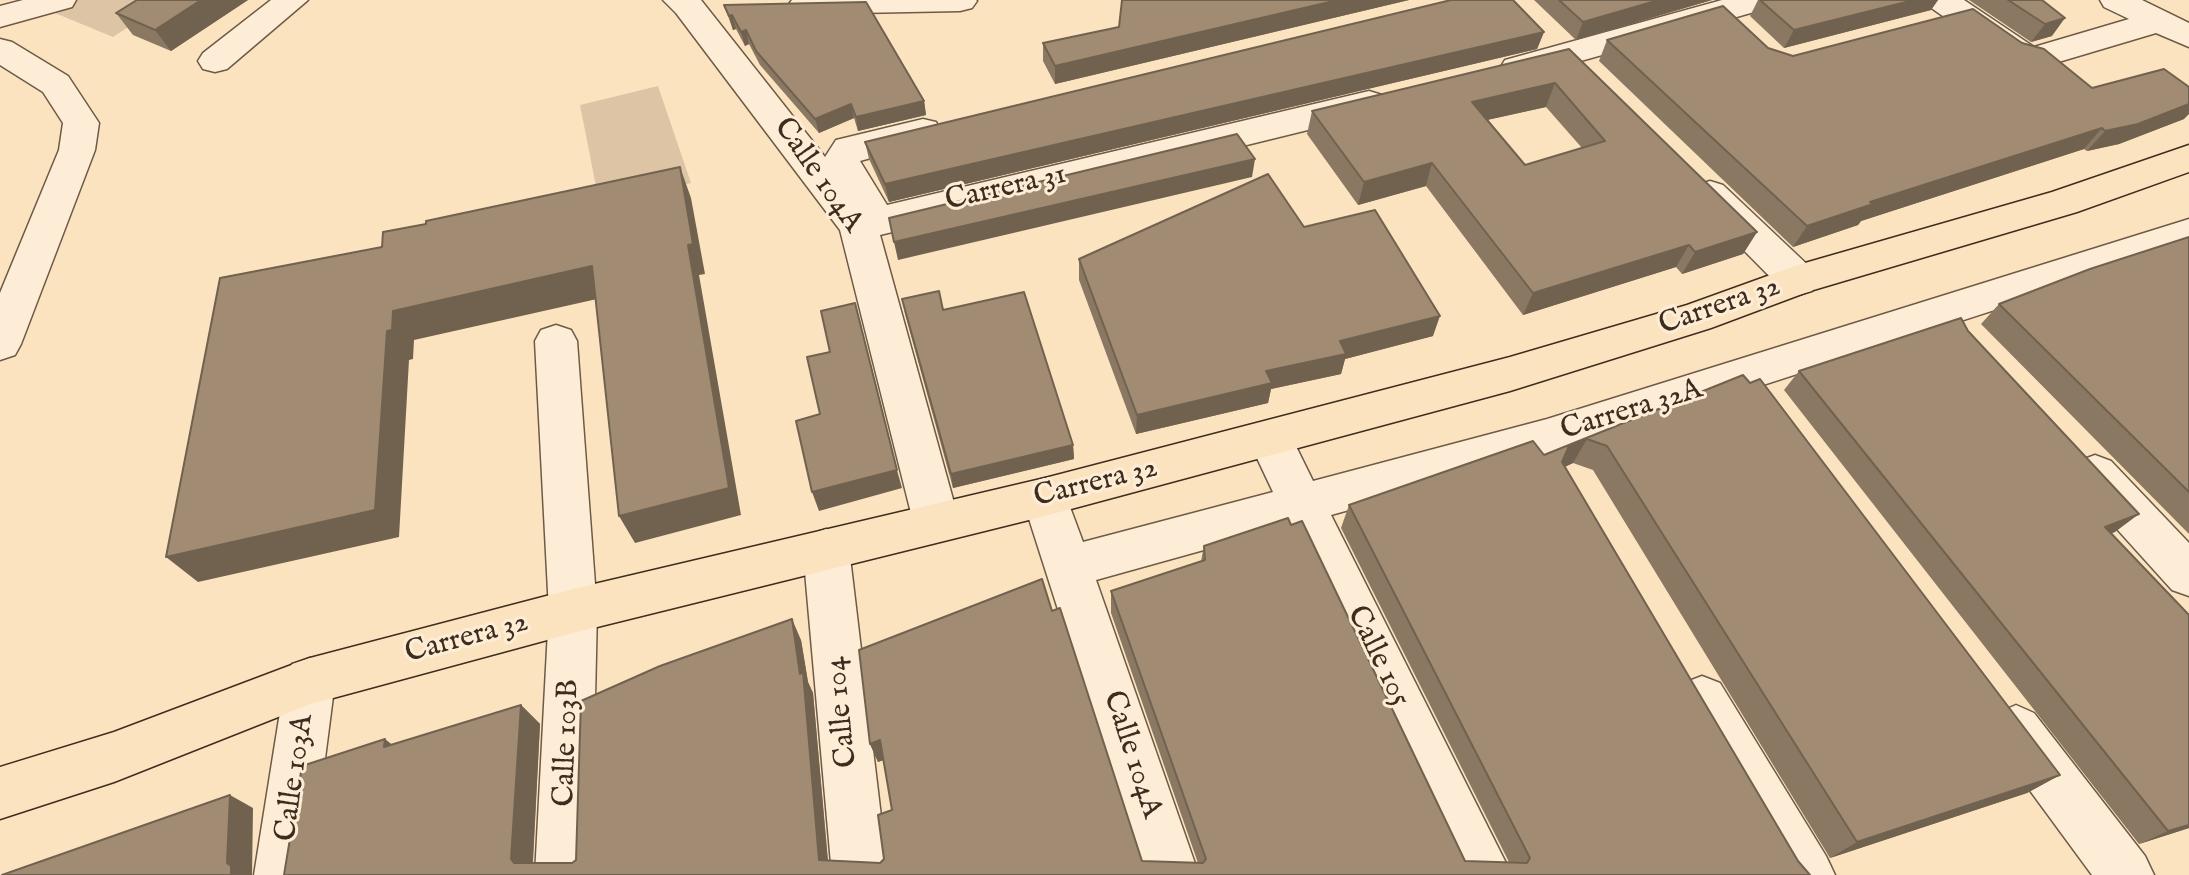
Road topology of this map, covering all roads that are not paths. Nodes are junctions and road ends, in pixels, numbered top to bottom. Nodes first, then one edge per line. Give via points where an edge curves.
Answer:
1 (60, 0) edge
2 (292, 0) edge
3 (1760, 0) edge
4 (2116, 0) edge
5 (960, 1) edge
6 (683, 3) edge
7 (779, 4) edge
8 (733, 5) edge
9 (1952, 8) edge
10 (1719, 11) junction
11 (0, 17) edge
12 (1917, 27) edge
13 (1540, 28) edge
14 (2174, 28) edge
15 (1750, 40) edge
16 (0, 50) edge
17 (215, 61) dead end
18 (1580, 67) junction
19 (1477, 78) edge
20 (1400, 96) edge
21 (957, 123) edge
22 (2189, 158) edge
23 (1689, 173) edge
24 (867, 223) junction
25 (2189, 233) edge
26 (1798, 280) junction
27 (556, 341) dead end
28 (0, 344) edge
29 (1270, 439) junction
30 (2062, 440) edge
31 (1045, 497) junction
32 (1301, 502) junction
33 (936, 521) junction
34 (826, 549) junction
35 (1068, 567) junction
36 (2189, 575) edge
37 (573, 611) junction
38 (1678, 660) edge
39 (310, 681) junction
40 (1991, 698) edge
41 (0, 793) edge
42 (282, 875) edge
43 (563, 875) edge
44 (860, 875) edge
45 (1171, 875) edge
46 (1484, 875) edge
47 (1807, 875) edge
48 (2126, 875) edge

1 - 11 street
2 - 17 street
3 - 10 street
4 - 14 street
5 - 7 street
6 - 8 street
6 - 24 street, Calle 104A
9 - 12 street
9 - 14 street via 2020,54 2035,58
10 - 15 street
10 - 18 street
13 - 18 street
16 - 28 street via 56,84 81,123 77,150
18 - 19 street
20 - 24 street, Carrera 31
21 - 24 street, Calle 104A via 849,149 841,160
22 - 26 main road, Carrera 32 via 2064,202
23 - 26 street
24 - 33 street, Calle 104A
25 - 32 street, Carrera 32A via 1562,432
26 - 29 main road, Carrera 32 via 1510,374
27 - 37 street, Calle 103B
29 - 31 main road, Carrera 32
29 - 32 street, Calle 105
30 - 36 street
31 - 33 main road, Carrera 32
31 - 35 street, Calle 104A
32 - 35 street, Carrera 32A
32 - 46 street, Calle 105
33 - 34 main road, Carrera 32
34 - 37 main road, Carrera 32
34 - 44 street, Calle 104
35 - 45 street, Calle 104A
37 - 39 main road, Carrera 32
37 - 43 street, Calle 103B
38 - 47 street
39 - 41 main road, Carrera 32 via 114,757
39 - 42 street, Calle 103A
40 - 48 street

